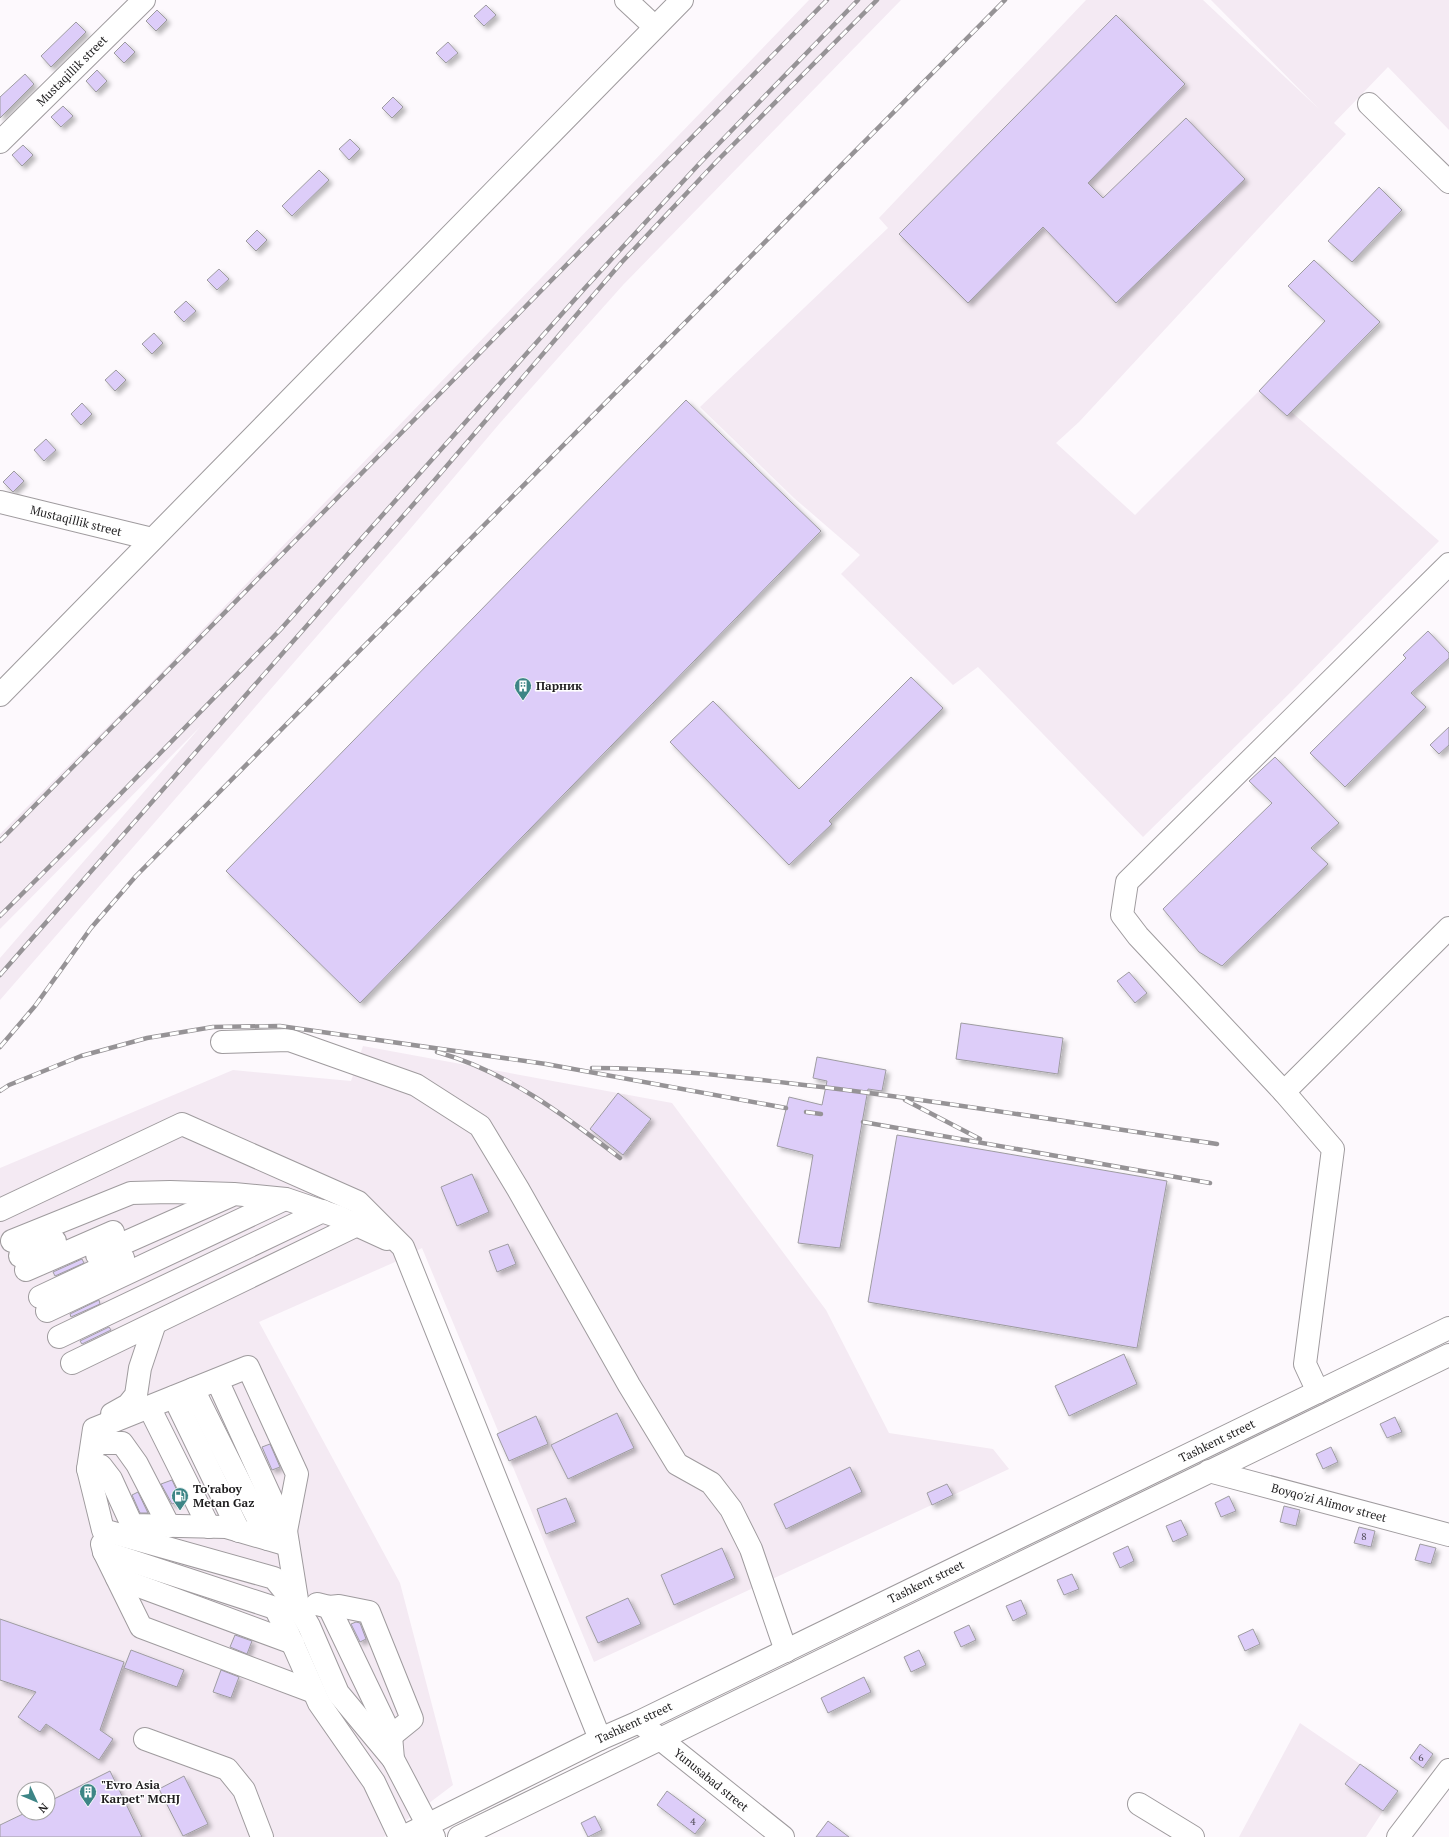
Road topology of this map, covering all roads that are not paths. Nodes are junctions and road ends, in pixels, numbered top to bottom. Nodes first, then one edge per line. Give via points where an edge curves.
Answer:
1 (144, 0) edge
2 (626, 0) edge
3 (682, 0) edge
4 (654, 27) junction
5 (1369, 104) dead end
6 (0, 142) edge
7 (1449, 182) edge
8 (0, 502) edge
9 (152, 539) junction
10 (1449, 564) edge
11 (0, 695) edge
12 (1449, 928) edge
13 (222, 1042) dead end
14 (1284, 1092) junction
15 (202, 1192) junction
16 (234, 1194) junction
17 (259, 1196) junction
18 (286, 1198) junction
19 (0, 1210) edge
20 (331, 1214) junction
21 (0, 1217) edge
22 (403, 1247) junction
23 (46, 1310) junction
24 (155, 1322) junction
25 (1449, 1328) edge
26 (1449, 1356) edge
27 (189, 1391) junction
28 (1318, 1392) junction
29 (120, 1418) junction
30 (94, 1429) junction
31 (94, 1462) junction
32 (1209, 1471) junction
33 (232, 1527) junction
34 (1449, 1535) edge
35 (113, 1567) junction
36 (294, 1601) junction
37 (340, 1607) junction
38 (786, 1651) junction
39 (297, 1654) junction
40 (639, 1722) junction
41 (399, 1729) junction
42 (145, 1739) dead end
43 (600, 1739) junction
44 (660, 1739) junction
45 (393, 1760) junction
46 (1449, 1770) edge
47 (1139, 1804) dead end
48 (431, 1831) edge
49 (262, 1837) edge
50 (402, 1837) edge
51 (459, 1837) edge
52 (783, 1837) edge
53 (1193, 1837) edge
54 (1398, 1837) edge

1 - 6 main road, Mustaqillik street
2 - 4 main road
3 - 4 main road
4 - 9 main road
5 - 7 main road
8 - 9 main road, Mustaqillik street
9 - 11 main road
10 - 14 main road via 1127,882 1122,916
12 - 14 main road
13 - 38 main road via 289,1040 416,1085 480,1126 677,1464 711,1484 731,1509 751,1550
14 - 28 main road via 1334,1149 1305,1364
15 - 16 main road
15 - 23 main road
15 - 23 main road via 170,1192
16 - 17 main road
16 - 23 main road
17 - 18 main road
17 - 23 main road
18 - 20 main road
18 - 23 main road
19 - 22 main road via 182,1124 358,1202
20 - 22 main road
20 - 23 main road
20 - 23 main road
20 - 24 main road
21 - 23 main road
22 - 43 main road
23 - 24 main road
24 - 30 main road via 140,1368 136,1395 128,1405 111,1414
25 - 28 main road, Tashkent street
26 - 32 main road, Tashkent street
27 - 29 main road
27 - 33 main road
27 - 33 main road
27 - 33 main road
27 - 33 main road via 248,1367 297,1474
28 - 38 main road, Tashkent street
29 - 30 main road
29 - 33 main road via 134,1436
30 - 31 main road
31 - 33 main road via 111,1479 132,1525
31 - 33 main road via 99,1443 122,1443 137,1464
31 - 35 main road
32 - 34 main road, Boyqo'zi Alimov street
32 - 44 main road, Tashkent street
33 - 36 main road
35 - 36 main road
35 - 39 main road
35 - 39 main road via 275,1608
35 - 39 main road via 141,1627
36 - 37 main road
36 - 39 main road
36 - 45 main road via 338,1693
37 - 41 main road
37 - 41 main road via 378,1724
38 - 40 main road, Tashkent street
39 - 50 main road via 319,1703 374,1782
40 - 43 main road, Tashkent street
40 - 44 main road, Yunusabad street
41 - 45 main road
42 - 49 main road via 228,1769 244,1790
43 - 48 main road, Tashkent street
44 - 51 main road, Tashkent street
44 - 52 main road, Yunusabad street
45 - 48 main road
46 - 54 main road
47 - 53 main road
48 - 50 main road, Tashkent street

